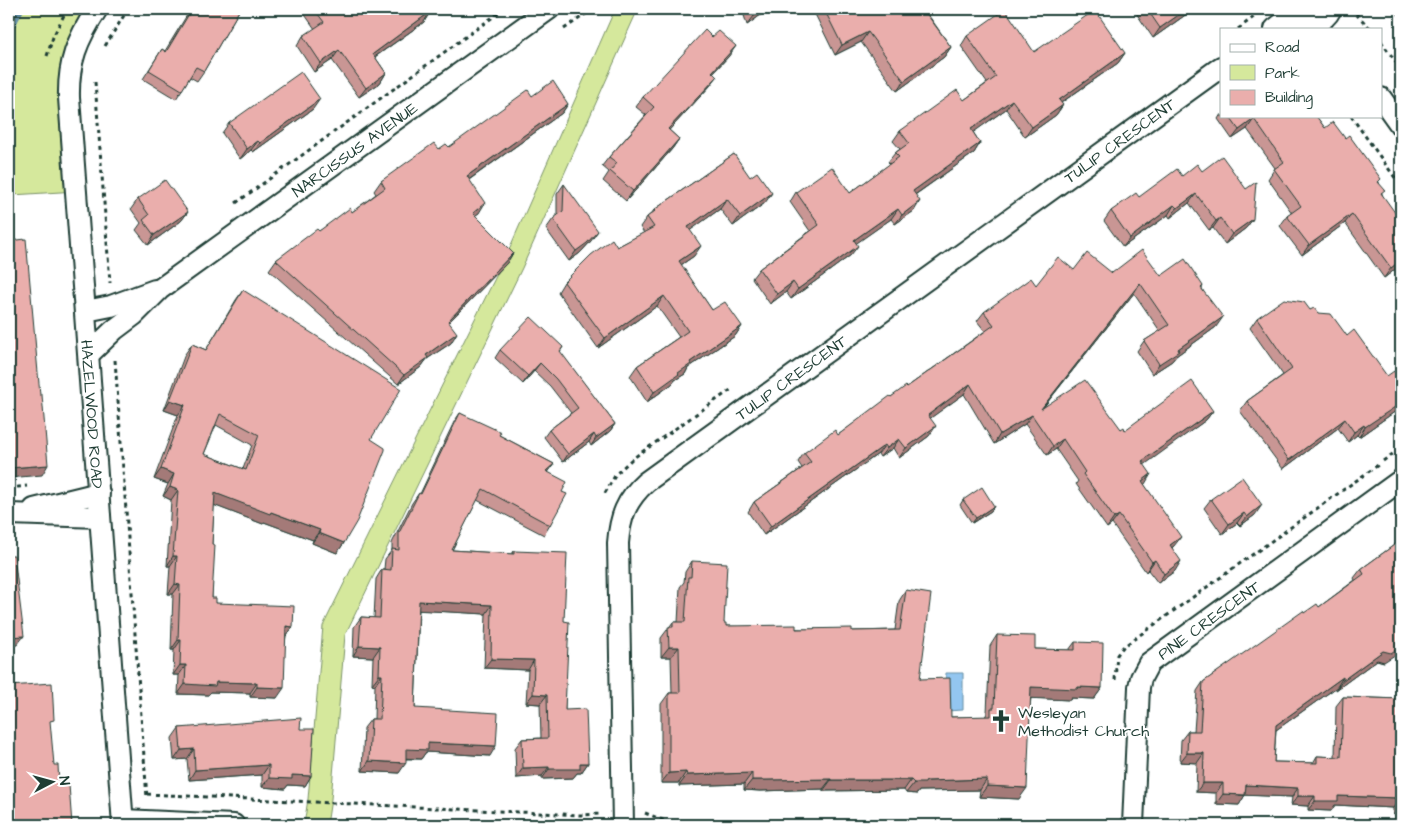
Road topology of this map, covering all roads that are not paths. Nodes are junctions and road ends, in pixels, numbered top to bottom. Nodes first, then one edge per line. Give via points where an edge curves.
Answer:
1 (97, 9) edge
2 (549, 9) edge
3 (1292, 12) edge
4 (1329, 19) edge
5 (1275, 28) edge
6 (1220, 68) edge
7 (1382, 99) edge
8 (1401, 126) edge
9 (160, 288) junction
10 (86, 312) junction
11 (89, 354) junction
12 (1401, 480) edge
13 (99, 494) junction
14 (13, 513) edge
15 (100, 517) junction
16 (123, 823) edge
17 (234, 825) edge
18 (624, 825) edge
19 (1133, 825) edge

1 - 10 street, HAZELWOOD ROAD via 76,48 69,82
2 - 9 street, NARCISSUS AVENUE
3 - 4 street via 1297,20 1308,24
3 - 5 street
6 - 18 street, TULIP CRESCENT via 654,476 631,497 622,517 618,544
7 - 8 street
9 - 10 street, NARCISSUS AVENUE
9 - 11 street, NARCISSUS AVENUE
10 - 11 street, HAZELWOOD ROAD
11 - 13 street, HAZELWOOD ROAD
12 - 19 street, PINE CRESCENT via 1149,663 1139,687
13 - 14 street
13 - 15 street, HAZELWOOD ROAD
14 - 15 street
15 - 16 street, HAZELWOOD ROAD
16 - 17 street

